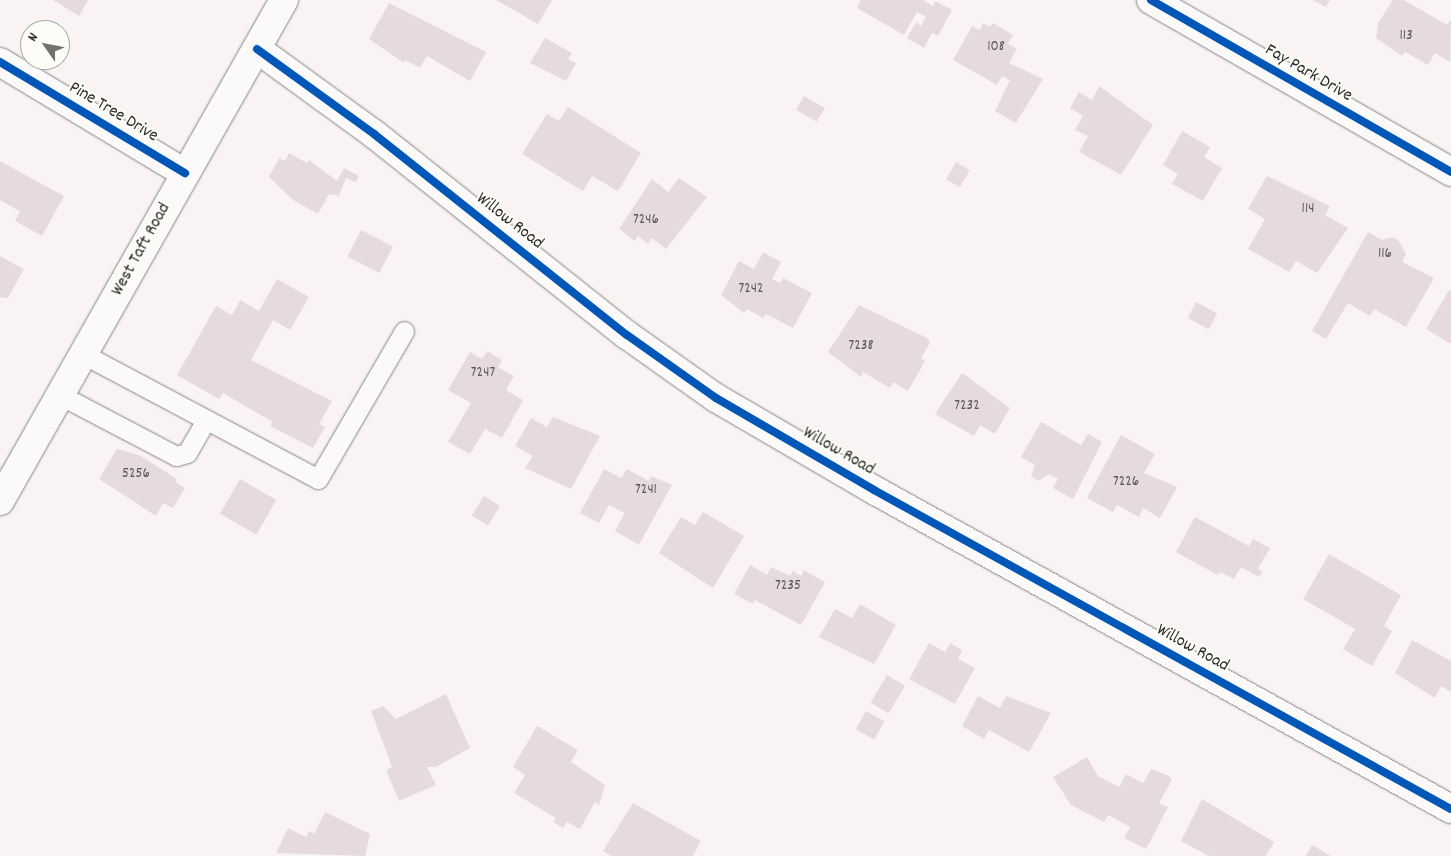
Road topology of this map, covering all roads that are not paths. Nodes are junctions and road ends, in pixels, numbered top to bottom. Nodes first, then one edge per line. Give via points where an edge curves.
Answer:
1 (284, 0) edge
2 (1151, 0) edge
3 (257, 49) junction
4 (0, 62) edge
5 (1451, 172) edge
6 (185, 173) junction
7 (404, 331) dead end
8 (83, 354) junction
9 (60, 395) junction
10 (206, 420) junction
11 (0, 501) edge
12 (1451, 809) edge

1 - 3 street, West Taft Road
2 - 5 street, Fay Park Drive
3 - 6 street, West Taft Road
3 - 12 street, Willow Road via 374,134 627,335 716,398 874,490
4 - 6 street, Pine Tree Drive
6 - 8 street, West Taft Road
7 - 10 lane via 318,479
8 - 9 street, West Taft Road
8 - 10 lane
9 - 10 lane via 176,456 187,453
9 - 11 street, West Taft Road

